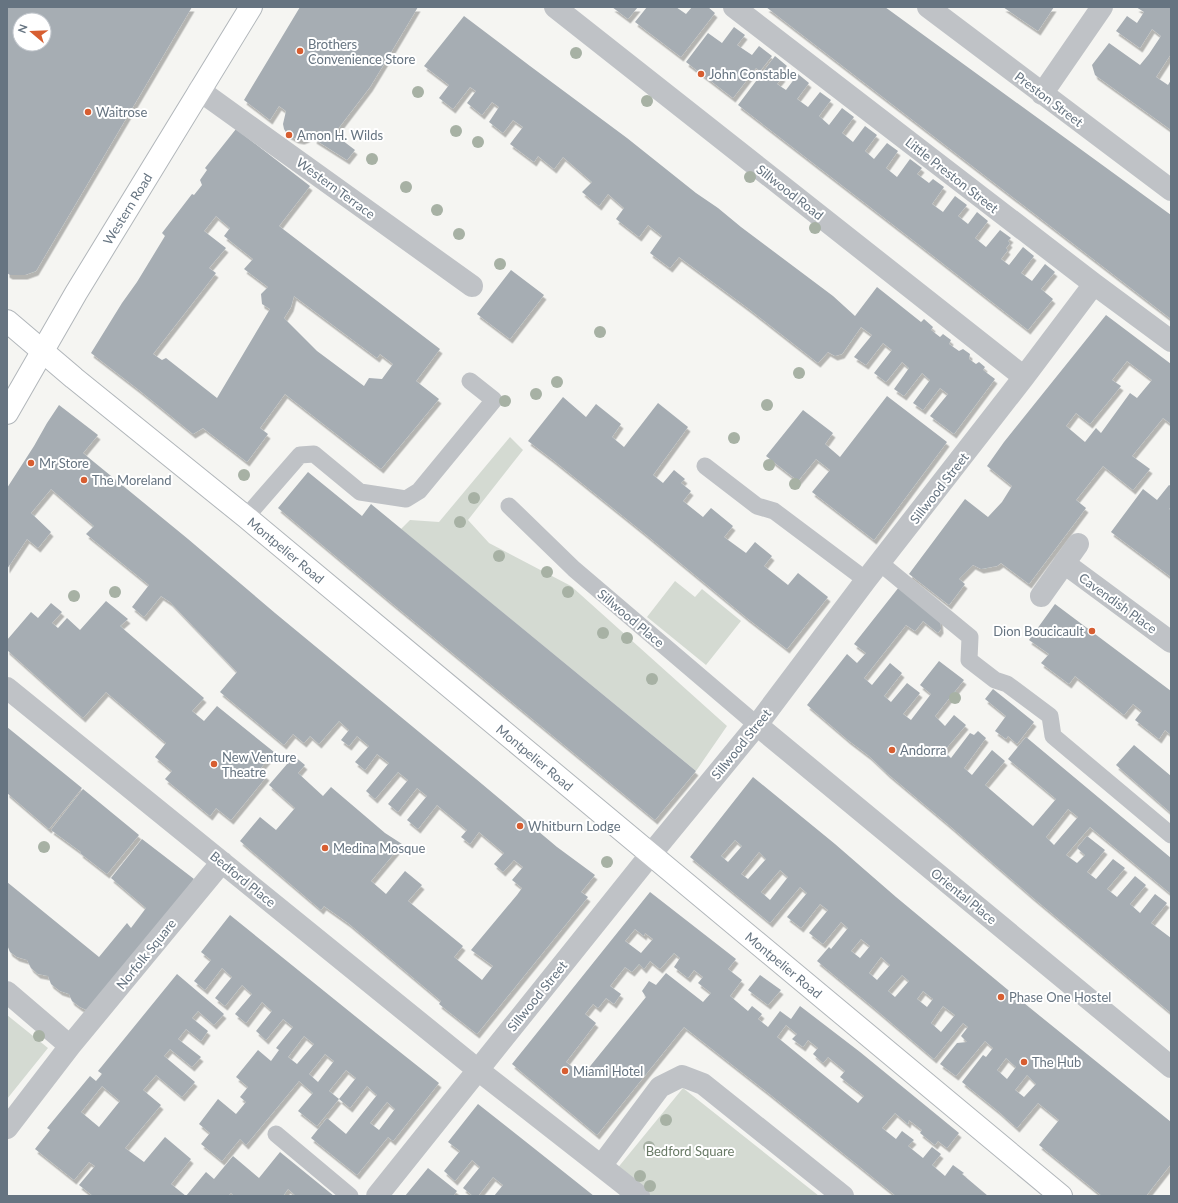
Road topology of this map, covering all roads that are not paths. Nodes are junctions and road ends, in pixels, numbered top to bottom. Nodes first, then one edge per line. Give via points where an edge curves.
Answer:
1 (251, 7) edge
2 (555, 7) edge
3 (734, 7) edge
4 (928, 7) edge
5 (1102, 7) edge
6 (199, 90) junction
7 (1042, 94) junction
8 (1171, 190) edge
9 (1094, 284) junction
10 (472, 286) dead end
11 (7, 321) edge
12 (1171, 342) edge
13 (42, 351) junction
14 (1024, 377) junction
15 (470, 381) dead end
16 (7, 413) edge
17 (705, 466) dead end
18 (509, 506) dead end
19 (246, 517) junction
20 (1078, 544) dead end
21 (880, 563) junction
22 (1064, 563) junction
23 (866, 580) junction
24 (1041, 596) dead end
25 (1171, 642) edge
26 (7, 688) edge
27 (757, 725) junction
28 (1171, 835) edge
29 (651, 854) junction
30 (222, 862) junction
31 (7, 992) edge
32 (70, 1046) junction
33 (1171, 1067) edge
34 (478, 1070) junction
35 (7, 1128) edge
36 (276, 1134) dead end
37 (602, 1166) junction
38 (350, 1196) edge
39 (377, 1196) edge
40 (639, 1196) edge
41 (843, 1196) edge
42 (1061, 1196) edge

1 - 6 main road, Western Road
2 - 14 street, Sillwood Road
3 - 9 street, Little Preston Street
4 - 7 street, Preston Street
5 - 7 street
6 - 10 street, Western Terrace
6 - 13 main road, Western Road
7 - 8 street, Preston Street
9 - 12 street, Little Preston Street
9 - 14 street, Sillwood Street
11 - 13 main road, Montpelier Road
13 - 16 main road, Western Road
13 - 19 main road, Montpelier Road
14 - 21 street, Sillwood Street
15 - 19 lane via 494,400 419,491 406,499 360,492 314,454 300,455
17 - 23 lane via 757,506 774,510
18 - 27 lane, Sillwood Place via 574,569
19 - 29 main road, Montpelier Road
20 - 22 street
21 - 23 street, Sillwood Street
21 - 28 lane via 970,637 969,660 1050,716 1053,736
22 - 24 street
22 - 25 street, Cavendish Place
23 - 27 street, Sillwood Street
26 - 30 street, Bedford Place
27 - 29 street, Sillwood Street
27 - 33 street, Oriental Place
29 - 34 street, Sillwood Street
29 - 42 main road, Montpelier Road
30 - 32 street, Norfolk Square
30 - 34 street, Bedford Place
31 - 32 street
32 - 35 street, Norfolk Square
34 - 37 street
34 - 39 street, Sillwood Street
36 - 38 lane
37 - 40 street
37 - 41 street via 660,1087 682,1076 703,1084

